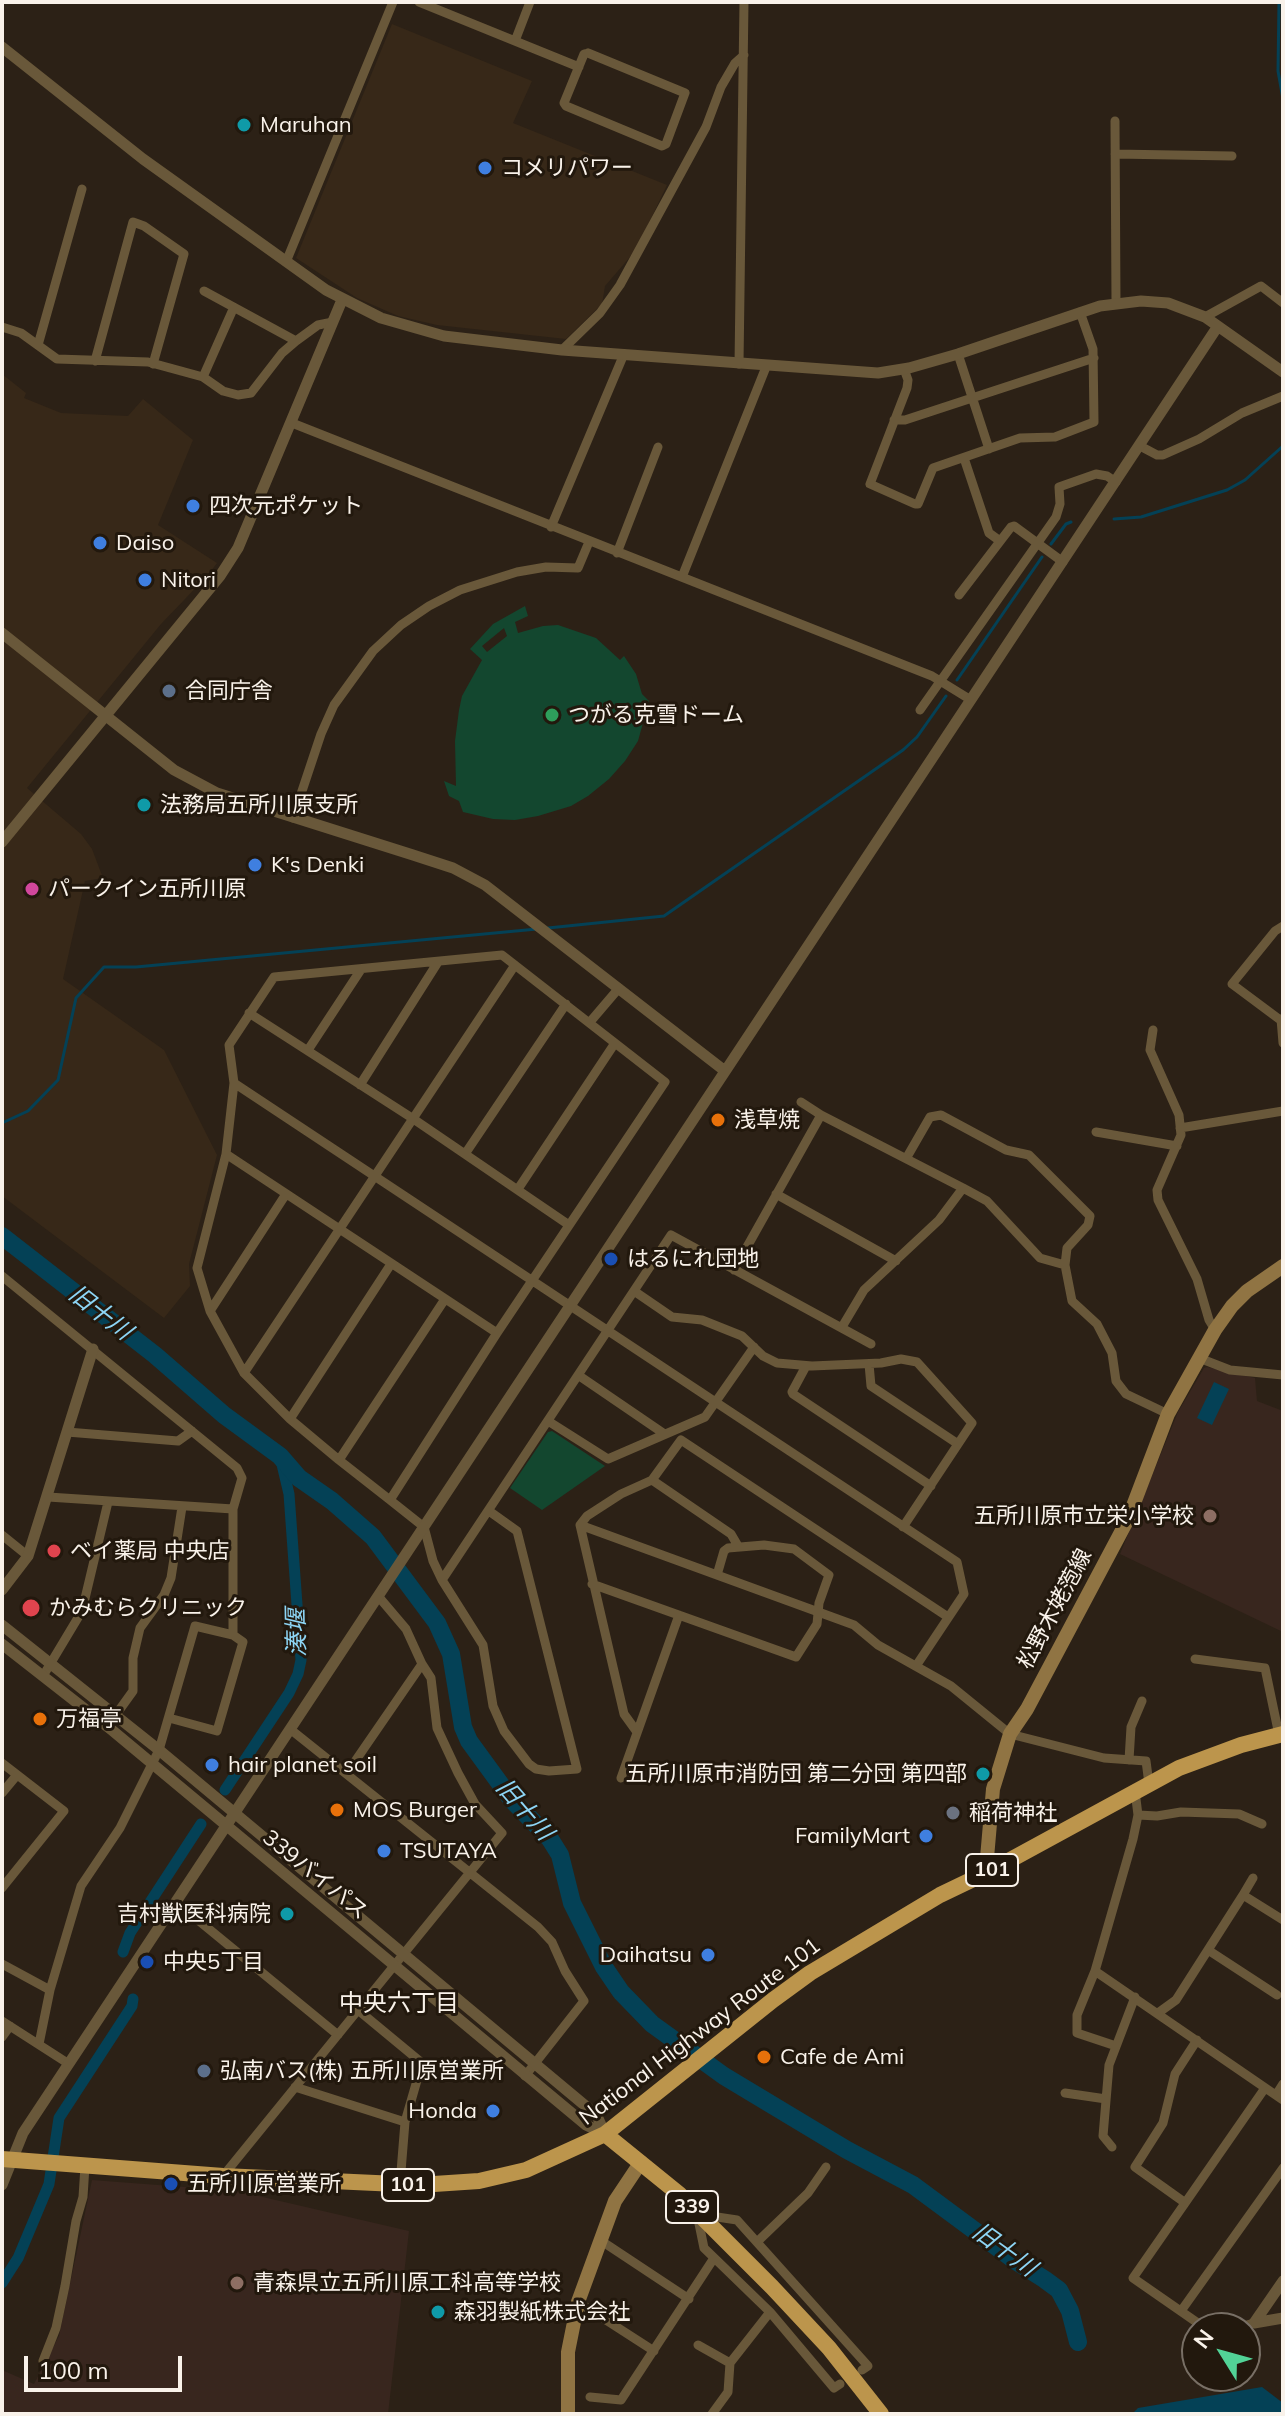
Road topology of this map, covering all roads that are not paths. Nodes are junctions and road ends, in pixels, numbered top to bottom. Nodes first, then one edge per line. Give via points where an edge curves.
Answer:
1 (419, 2) edge
2 (530, 2) edge
3 (744, 2) edge
4 (391, 3) edge
5 (515, 41) junction
6 (2, 47) edge
7 (744, 55) junction
8 (579, 67) junction
9 (1115, 121) dead end
10 (1115, 154) junction
11 (1232, 156) dead end
12 (82, 189) dead end
13 (286, 262) junction
14 (204, 291) dead end
15 (342, 300) junction
16 (1116, 303) junction
17 (1283, 303) edge
18 (234, 307) junction
19 (1080, 312) junction
20 (1205, 317) junction
21 (333, 322) junction
22 (1218, 326) junction
23 (2, 327) edge
24 (296, 341) junction
25 (38, 345) junction
26 (562, 350) junction
27 (624, 354) junction
28 (958, 354) junction
29 (1094, 358) junction
30 (95, 361) junction
31 (153, 364) junction
32 (739, 364) junction
33 (766, 367) junction
34 (904, 369) junction
35 (1283, 372) edge
36 (203, 377) junction
37 (1283, 396) edge
38 (972, 398) junction
39 (894, 420) junction
40 (292, 423) junction
41 (1140, 446) junction
42 (658, 447) dead end
43 (989, 449) junction
44 (964, 458) junction
45 (1116, 482) junction
46 (551, 527) junction
47 (1000, 541) junction
48 (589, 542) junction
49 (1037, 543) junction
50 (617, 553) junction
51 (1063, 562) junction
52 (682, 577) junction
53 (959, 595) dead end
54 (2, 633) edge
55 (941, 680) junction
56 (971, 700) junction
57 (920, 710) dead end
58 (104, 716) junction
59 (293, 818) junction
60 (2, 842) edge
61 (1283, 926) edge
62 (438, 962) junction
63 (515, 965) junction
64 (360, 971) junction
65 (619, 988) junction
66 (566, 1004) junction
67 (249, 1013) junction
68 (1282, 1020) edge
69 (590, 1022) junction
70 (1153, 1030) dead end
71 (615, 1043) junction
72 (1283, 1043) edge
73 (308, 1050) junction
74 (725, 1071) junction
75 (234, 1083) junction
76 (360, 1085) junction
77 (801, 1102) dead end
78 (1283, 1111) edge
79 (821, 1115) junction
80 (412, 1118) junction
81 (1180, 1128) junction
82 (1096, 1132) dead end
83 (1177, 1146) junction
84 (226, 1154) junction
85 (465, 1154) junction
86 (907, 1157) junction
87 (373, 1175) junction
88 (963, 1188) junction
89 (518, 1189) junction
90 (286, 1194) junction
91 (776, 1194) junction
92 (569, 1225) junction
93 (339, 1230) junction
94 (896, 1261) junction
95 (391, 1264) junction
96 (1065, 1265) junction
97 (1283, 1266) edge
98 (734, 1270) junction
99 (2, 1276) edge
100 (532, 1281) junction
101 (634, 1291) junction
102 (445, 1299) junction
103 (570, 1306) junction
104 (210, 1311) junction
105 (842, 1327) junction
106 (607, 1330) junction
107 (1215, 1330) junction
108 (497, 1333) junction
109 (871, 1344) dead end
110 (754, 1347) junction
111 (93, 1349) junction
112 (1199, 1358) junction
113 (869, 1364) junction
114 (806, 1366) junction
115 (244, 1373) junction
116 (578, 1375) junction
117 (1283, 1375) edge
118 (715, 1403) junction
119 (1168, 1414) junction
120 (290, 1419) junction
121 (548, 1421) junction
122 (192, 1431) junction
123 (67, 1432) junction
124 (663, 1433) junction
125 (958, 1444) junction
126 (339, 1460) junction
127 (652, 1480) junction
128 (931, 1486) junction
129 (48, 1497) junction
130 (390, 1500) junction
131 (108, 1502) junction
132 (182, 1507) junction
133 (233, 1509) junction
134 (489, 1511) junction
135 (580, 1525) junction
136 (424, 1527) junction
137 (903, 1527) junction
138 (2, 1535) edge
139 (738, 1546) junction
140 (28, 1556) junction
141 (717, 1575) junction
142 (442, 1580) junction
143 (592, 1584) junction
144 (2, 1590) edge
145 (381, 1592) junction
146 (817, 1611) junction
147 (679, 1615) junction
148 (948, 1617) junction
149 (2, 1625) edge
150 (233, 1635) junction
151 (2, 1644) edge
152 (1195, 1659) dead end
153 (51, 1664) junction
154 (422, 1664) junction
155 (916, 1666) junction
156 (43, 1676) junction
157 (1142, 1701) dead end
158 (115, 1716) junction
159 (169, 1718) junction
160 (290, 1729) junction
161 (637, 1732) junction
162 (1010, 1734) junction
163 (1281, 1735) edge
164 (159, 1750) junction
165 (1129, 1760) junction
166 (2, 1763) edge
167 (153, 1765) junction
168 (347, 1773) junction
169 (17, 1775) junction
170 (621, 1778) dead end
171 (1142, 1787) junction
172 (2, 1793) edge
173 (234, 1814) junction
174 (1138, 1815) junction
175 (1262, 1824) dead end
176 (225, 1827) junction
177 (990, 1871) junction
178 (470, 1873) junction
179 (1253, 1878) dead end
180 (2, 1888) edge
181 (1243, 1895) junction
182 (176, 1902) junction
183 (1283, 1920) edge
184 (1208, 1950) junction
185 (402, 1956) junction
186 (2, 1964) edge
187 (394, 1966) junction
188 (1095, 1971) junction
189 (50, 1990) junction
190 (1277, 1995) dead end
191 (1135, 1997) junction
192 (358, 2010) junction
193 (1158, 2013) junction
194 (6, 2023) edge
195 (338, 2035) junction
196 (2, 2037) edge
197 (1197, 2040) junction
198 (39, 2044) junction
199 (1116, 2046) junction
200 (69, 2064) junction
201 (534, 2064) junction
202 (525, 2076) junction
203 (1283, 2084) edge
204 (295, 2087) junction
205 (1265, 2088) junction
206 (1065, 2093) dead end
207 (1279, 2097) edge
208 (1106, 2099) junction
209 (405, 2122) junction
210 (605, 2134) junction
211 (1112, 2147) dead end
212 (7, 2160) edge
213 (641, 2162) junction
214 (85, 2166) junction
215 (826, 2167) dead end
216 (1283, 2168) edge
217 (223, 2176) junction
218 (400, 2184) junction
219 (2, 2185) edge
220 (1184, 2202) junction
221 (698, 2213) junction
222 (600, 2240) junction
223 (757, 2242) junction
224 (714, 2258) junction
225 (1283, 2281) edge
226 (689, 2299) junction
227 (578, 2302) junction
228 (1181, 2311) joint
229 (770, 2312) junction
230 (1261, 2313) edge
231 (1283, 2318) edge
232 (1261, 2322) edge
233 (698, 2345) dead end
234 (654, 2351) junction
235 (43, 2361) dead end
236 (730, 2363) junction
237 (862, 2370) dead end
238 (840, 2384) dead end
239 (590, 2397) dead end
240 (568, 2414) edge
241 (712, 2414) edge
242 (881, 2414) edge

1 - 5 street
2 - 5 street
3 - 7 street
4 - 13 street
5 - 8 street
6 - 13 street via 143,159
7 - 26 street via 721,87 706,127 620,285
7 - 32 street
8 - 8 street via 588,53 685,93 666,144 566,106
9 - 10 street
10 - 11 street
10 - 16 street
12 - 25 street
13 - 15 street
14 - 18 street
15 - 21 street
15 - 26 street via 444,336
16 - 19 street
16 - 20 street via 1168,303
17 - 20 street via 1261,286
18 - 24 street
18 - 36 street
19 - 28 street
19 - 29 street
20 - 22 street
21 - 24 street via 318,325
21 - 40 street
22 - 35 street
22 - 41 street
23 - 25 street
24 - 36 street via 251,393 223,391
25 - 30 street via 57,359
26 - 27 street
27 - 32 street
27 - 46 street
28 - 34 street
28 - 38 street
29 - 38 street
29 - 43 street via 1094,422 1055,437 1020,438
30 - 31 street
30 - 31 street via 133,222 184,254
31 - 36 street
32 - 33 street
33 - 34 street via 861,374
33 - 52 street
34 - 39 street via 907,388
37 - 41 street via 1163,455
38 - 39 street
38 - 43 street
39 - 44 street via 871,486 918,504 930,470
40 - 46 street
40 - 58 street via 232,558
41 - 45 street
42 - 50 street
43 - 44 street
44 - 47 street via 989,533
45 - 49 street via 1096,474 1062,484 1059,510
45 - 51 street
46 - 48 street
47 - 49 street via 1014,526
47 - 53 street
48 - 50 street
48 - 59 street via 578,568 546,567 460,590 429,606 373,651 334,705
49 - 51 street
49 - 55 street
50 - 52 street
51 - 56 street
52 - 55 street
54 - 58 street
55 - 56 street
55 - 57 street
56 - 74 street
58 - 59 street via 174,770
58 - 60 street
59 - 65 street via 453,868 524,913
61 - 68 street via 1232,984
62 - 63 street via 502,955
62 - 64 street
62 - 76 street
63 - 66 street
63 - 80 street
64 - 67 street via 274,977
64 - 73 street
65 - 69 street
65 - 74 street
66 - 69 street
66 - 85 street
67 - 73 street
67 - 75 street via 229,1045
68 - 72 street
69 - 71 street
70 - 81 street via 1150,1050
71 - 89 street
71 - 92 street via 665,1082
73 - 76 street
74 - 103 street
75 - 84 street
75 - 87 street
76 - 80 street
77 - 79 street
78 - 81 street
79 - 86 street
79 - 91 street
80 - 85 street
80 - 87 street
81 - 83 street
82 - 83 street
83 - 107 street via 1157,1190 1158,1200
84 - 90 street
84 - 104 street via 197,1268
85 - 89 street
86 - 88 street
86 - 96 street via 930,1117 941,1115 1006,1150 1029,1155 1090,1216 1067,1248
87 - 93 street
87 - 100 street
88 - 94 street
88 - 96 street via 987,1201 1040,1258
89 - 92 street
90 - 93 street
90 - 104 street
91 - 94 street
91 - 98 street
92 - 100 street
93 - 95 street
93 - 115 street
94 - 105 street via 864,1290
95 - 102 street
95 - 120 street
96 - 119 street via 1072,1301 1097,1324 1112,1353 1116,1381 1126,1394
97 - 107 main road, 松野木姥萢線 via 1247,1291
98 - 101 street via 671,1235
98 - 105 street
99 - 111 street
100 - 103 street
100 - 108 street
101 - 106 street
101 - 110 street via 672,1317 713,1324
102 - 108 street
102 - 126 street
103 - 106 street
103 - 136 street
104 - 115 street
105 - 109 street
106 - 116 street
106 - 118 street
107 - 112 main road, 松野木姥萢線
108 - 130 street
110 - 114 street via 777,1363
110 - 118 street
111 - 122 street
111 - 123 street
112 - 117 street via 1230,1370
112 - 119 main road, 松野木姥萢線
113 - 114 street
113 - 125 street via 871,1386
113 - 125 street via 917,1362 971,1420
114 - 128 street via 793,1394
115 - 120 street
116 - 121 street
116 - 124 street
118 - 124 street via 705,1417
118 - 137 street
119 - 162 main road, 松野木姥萢線 via 1128,1519
120 - 126 street
121 - 124 street via 608,1459
121 - 134 street
122 - 123 street via 178,1441
122 - 133 street via 237,1468 242,1478
123 - 129 street
125 - 128 street
126 - 130 street
127 - 135 street via 621,1494
127 - 139 street via 731,1534
127 - 148 street via 681,1440
128 - 137 street
129 - 131 street
129 - 140 street
130 - 136 street
131 - 132 street
131 - 153 street via 82,1611
132 - 133 street
132 - 158 street via 171,1578 140,1628 133,1691
133 - 150 street
134 - 142 street
134 - 142 street via 517,1531 577,1769 536,1769 504,1731 493,1706 483,1645
135 - 141 street
135 - 143 street
136 - 142 street
136 - 145 street
137 - 148 street via 958,1565 964,1594
138 - 140 street
139 - 141 street via 724,1551
139 - 146 street via 789,1547 829,1575
140 - 144 street
141 - 146 street
143 - 147 street
143 - 161 street via 624,1714
145 - 154 street
145 - 160 street
146 - 147 street via 817,1624 796,1657
146 - 155 street via 854,1625
147 - 161 street
148 - 155 street
149 - 153 street
150 - 159 street via 195,1626
150 - 159 street via 243,1642 217,1731
151 - 156 street, 339バイパス
152 - 163 street via 1265,1668
153 - 156 street
153 - 158 street
154 - 168 street
154 - 178 street via 431,1678 437,1728 452,1762 475,1804 502,1833
155 - 162 street via 967,1697
156 - 167 street, 339バイパス
157 - 165 street via 1131,1727
158 - 164 street
159 - 164 street
160 - 168 street
160 - 173 street
161 - 170 street
162 - 165 street
162 - 177 main road, 松野木姥萢線 via 993,1789
163 - 171 highway, National Highway Route 101 / 101 via 1191,1763
164 - 167 street
164 - 173 street
165 - 171 street via 1146,1761
166 - 169 street
167 - 176 street, 339バイパス
167 - 189 street via 81,1886
168 - 178 street
169 - 172 street
169 - 180 street via 64,1811
171 - 174 street
171 - 177 highway, National Highway Route 101 / 101
173 - 176 street
173 - 185 street
174 - 175 street via 1239,1814
174 - 188 street
176 - 182 street
176 - 187 street, 339バイパス
177 - 210 highway, National Highway Route 101 / 101 via 810,1973
178 - 185 street
178 - 201 street via 552,1942 584,2001
179 - 181 street
181 - 183 street
181 - 184 street
182 - 195 street
182 - 200 street
184 - 190 street
184 - 193 street via 1176,2000
185 - 187 street
185 - 201 street
186 - 189 street
187 - 192 street
187 - 202 street, 339バイパス
188 - 191 street
188 - 199 street via 1077,2015 1077,2033
189 - 198 street
191 - 193 street
191 - 199 street
192 - 195 street
192 - 209 street via 422,2063
193 - 197 street
194 - 196 street
194 - 198 street
195 - 204 street
197 - 205 street
197 - 220 street via 1175,2074 1163,2123 1135,2167
198 - 200 street
199 - 208 street
200 - 212 street
201 - 202 street
201 - 210 street via 597,2116
202 - 210 street, 339バイパス
203 - 207 street
204 - 209 street
204 - 217 street
205 - 207 street
205 - 220 street
206 - 208 street
208 - 211 street via 1103,2136
209 - 218 street
210 - 213 highway, 339
210 - 218 highway, National Highway Route 101 / 101 via 526,2170 479,2181
212 - 214 highway, National Highway Route 101 / 101
212 - 219 street
213 - 221 highway, 339
213 - 222 main road via 615,2201
214 - 217 highway, National Highway Route 101 / 101
214 - 235 street via 56,2328
215 - 223 street via 808,2193
216 - 228 street
217 - 218 highway, National Highway Route 101 / 101
220 - 228 street via 1133,2278
221 - 223 street via 737,2220
221 - 224 street via 704,2248
221 - 242 highway, 339 via 799,2315
222 - 226 street
222 - 227 main road
223 - 237 street via 868,2366
224 - 226 street
224 - 229 street
225 - 230 street
226 - 234 street
227 - 234 street
227 - 240 main road via 568,2352
229 - 236 street
229 - 238 street via 834,2388
231 - 232 street
233 - 236 street
234 - 239 street via 621,2400
236 - 241 street via 728,2392

